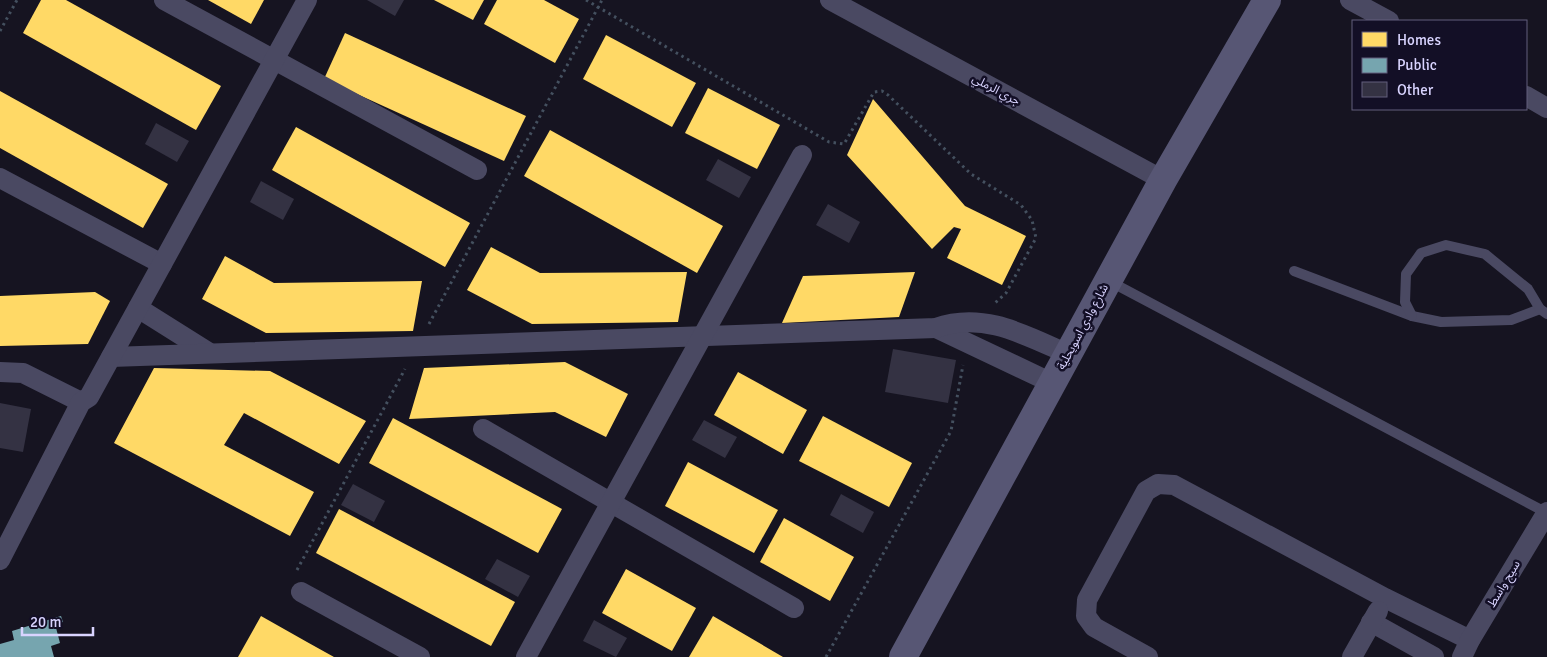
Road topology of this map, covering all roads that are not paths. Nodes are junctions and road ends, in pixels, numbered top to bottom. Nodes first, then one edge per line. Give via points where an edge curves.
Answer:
1 (164, 0) edge
2 (307, 0) edge
3 (830, 0) edge
4 (1267, 0) edge
5 (1350, 0) edge
6 (1387, 20) edge
7 (274, 60) junction
8 (1527, 97) edge
9 (1547, 108) edge
10 (802, 155) dead end
11 (477, 170) dead end
12 (0, 178) edge
13 (1163, 180) junction
14 (162, 264) junction
15 (1294, 271) dead end
16 (1108, 280) junction
17 (138, 308) junction
18 (1543, 311) edge
19 (1412, 316) junction
20 (936, 328) junction
21 (702, 336) junction
22 (208, 352) junction
23 (1068, 354) junction
24 (111, 357) junction
25 (0, 372) edge
26 (1052, 383) junction
27 (81, 402) junction
28 (483, 429) dead end
29 (611, 502) junction
30 (1547, 513) edge
31 (0, 560) edge
32 (301, 592) road end
33 (1385, 598) junction
34 (794, 608) dead end
35 (1371, 622) junction
36 (1466, 648) edge
37 (420, 657) edge
38 (526, 657) edge
39 (904, 657) edge
40 (1148, 657) edge
41 (1352, 657) edge
42 (1434, 657) edge

1 - 7 street
2 - 7 street
3 - 13 street, جري الرملي
4 - 13 street, شارع وادي اسويحلية
5 - 6 street
7 - 11 street
7 - 14 street
8 - 9 street
10 - 21 street
12 - 14 street
13 - 16 street, شارع وادي اسويحلية
14 - 17 street
15 - 19 lane
16 - 23 street, شارع وادي اسويحلية
16 - 30 lane
17 - 22 street
17 - 24 street
18 - 19 lane via 1511,320 1441,322
18 - 19 lane via 1528,289 1485,254 1446,246 1420,253 1406,274 1405,302
20 - 21 street
20 - 23 street via 962,322 998,325
20 - 26 street
21 - 22 street
21 - 29 street
22 - 24 street
23 - 26 street, شارع وادي اسويحلية
24 - 27 street via 88,398
25 - 27 street via 23,373
26 - 39 street, شارع وادي اسويحلية
27 - 31 street
28 - 29 street
29 - 34 street
29 - 38 street
30 - 36 street, سيج واسط
32 - 37 street
33 - 35 street
33 - 36 street
33 - 40 street via 1174,485 1158,484 1146,491 1087,600 1086,616 1094,627
35 - 41 street
35 - 42 street

